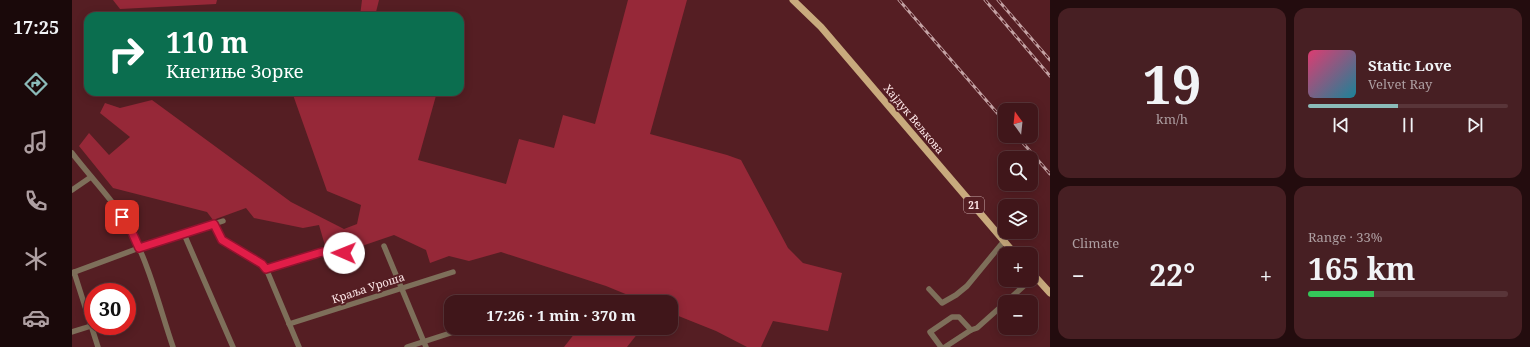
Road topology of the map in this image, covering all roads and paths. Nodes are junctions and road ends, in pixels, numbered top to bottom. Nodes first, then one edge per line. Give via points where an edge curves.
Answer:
1 (793, 0) edge
2 (72, 153) edge
3 (91, 177) junction
4 (72, 190) edge
5 (223, 221) dead end
6 (214, 224) junction
7 (184, 234) junction
8 (1004, 241) junction
9 (384, 246) dead end
10 (1009, 247) edge
11 (139, 248) junction
12 (344, 253) dead end
13 (266, 269) junction
14 (73, 272) edge
15 (453, 272) dead end
16 (1038, 280) edge
17 (1020, 287) edge
18 (401, 288) junction
19 (929, 289) dead end
20 (1050, 293) edge
21 (1013, 295) edge
22 (84, 305) edge
23 (998, 309) edge
24 (289, 324) junction
25 (84, 328) edge
26 (971, 330) junction
27 (72, 332) edge
28 (94, 335) edge
29 (448, 335) edge
30 (424, 344) edge
31 (98, 347) edge
32 (173, 347) edge
33 (234, 347) edge
34 (299, 347) edge
35 (407, 347) edge
36 (941, 347) edge
37 (945, 347) edge

1 - 8 main road, Хајдук Вељкова / 21 via 821,27
2 - 3 street
3 - 4 street
3 - 11 street via 131,230
5 - 6 street
6 - 7 street
6 - 13 street via 222,240
7 - 11 street
7 - 33 street
8 - 10 main road, Хајдук Вељкова / 21
8 - 19 street via 967,286 956,295 942,303
9 - 18 street
11 - 14 street
11 - 32 street
12 - 13 street via 322,252
13 - 24 street
14 - 22 street
15 - 18 street, Краља Уроша
16 - 20 main road
17 - 21 street
18 - 24 street, Краља Уроша
18 - 30 street
23 - 26 street via 977,328
24 - 34 street
25 - 27 street
26 - 36 street via 959,317 952,317 930,332
26 - 37 street
28 - 31 street
29 - 30 street
30 - 35 street

